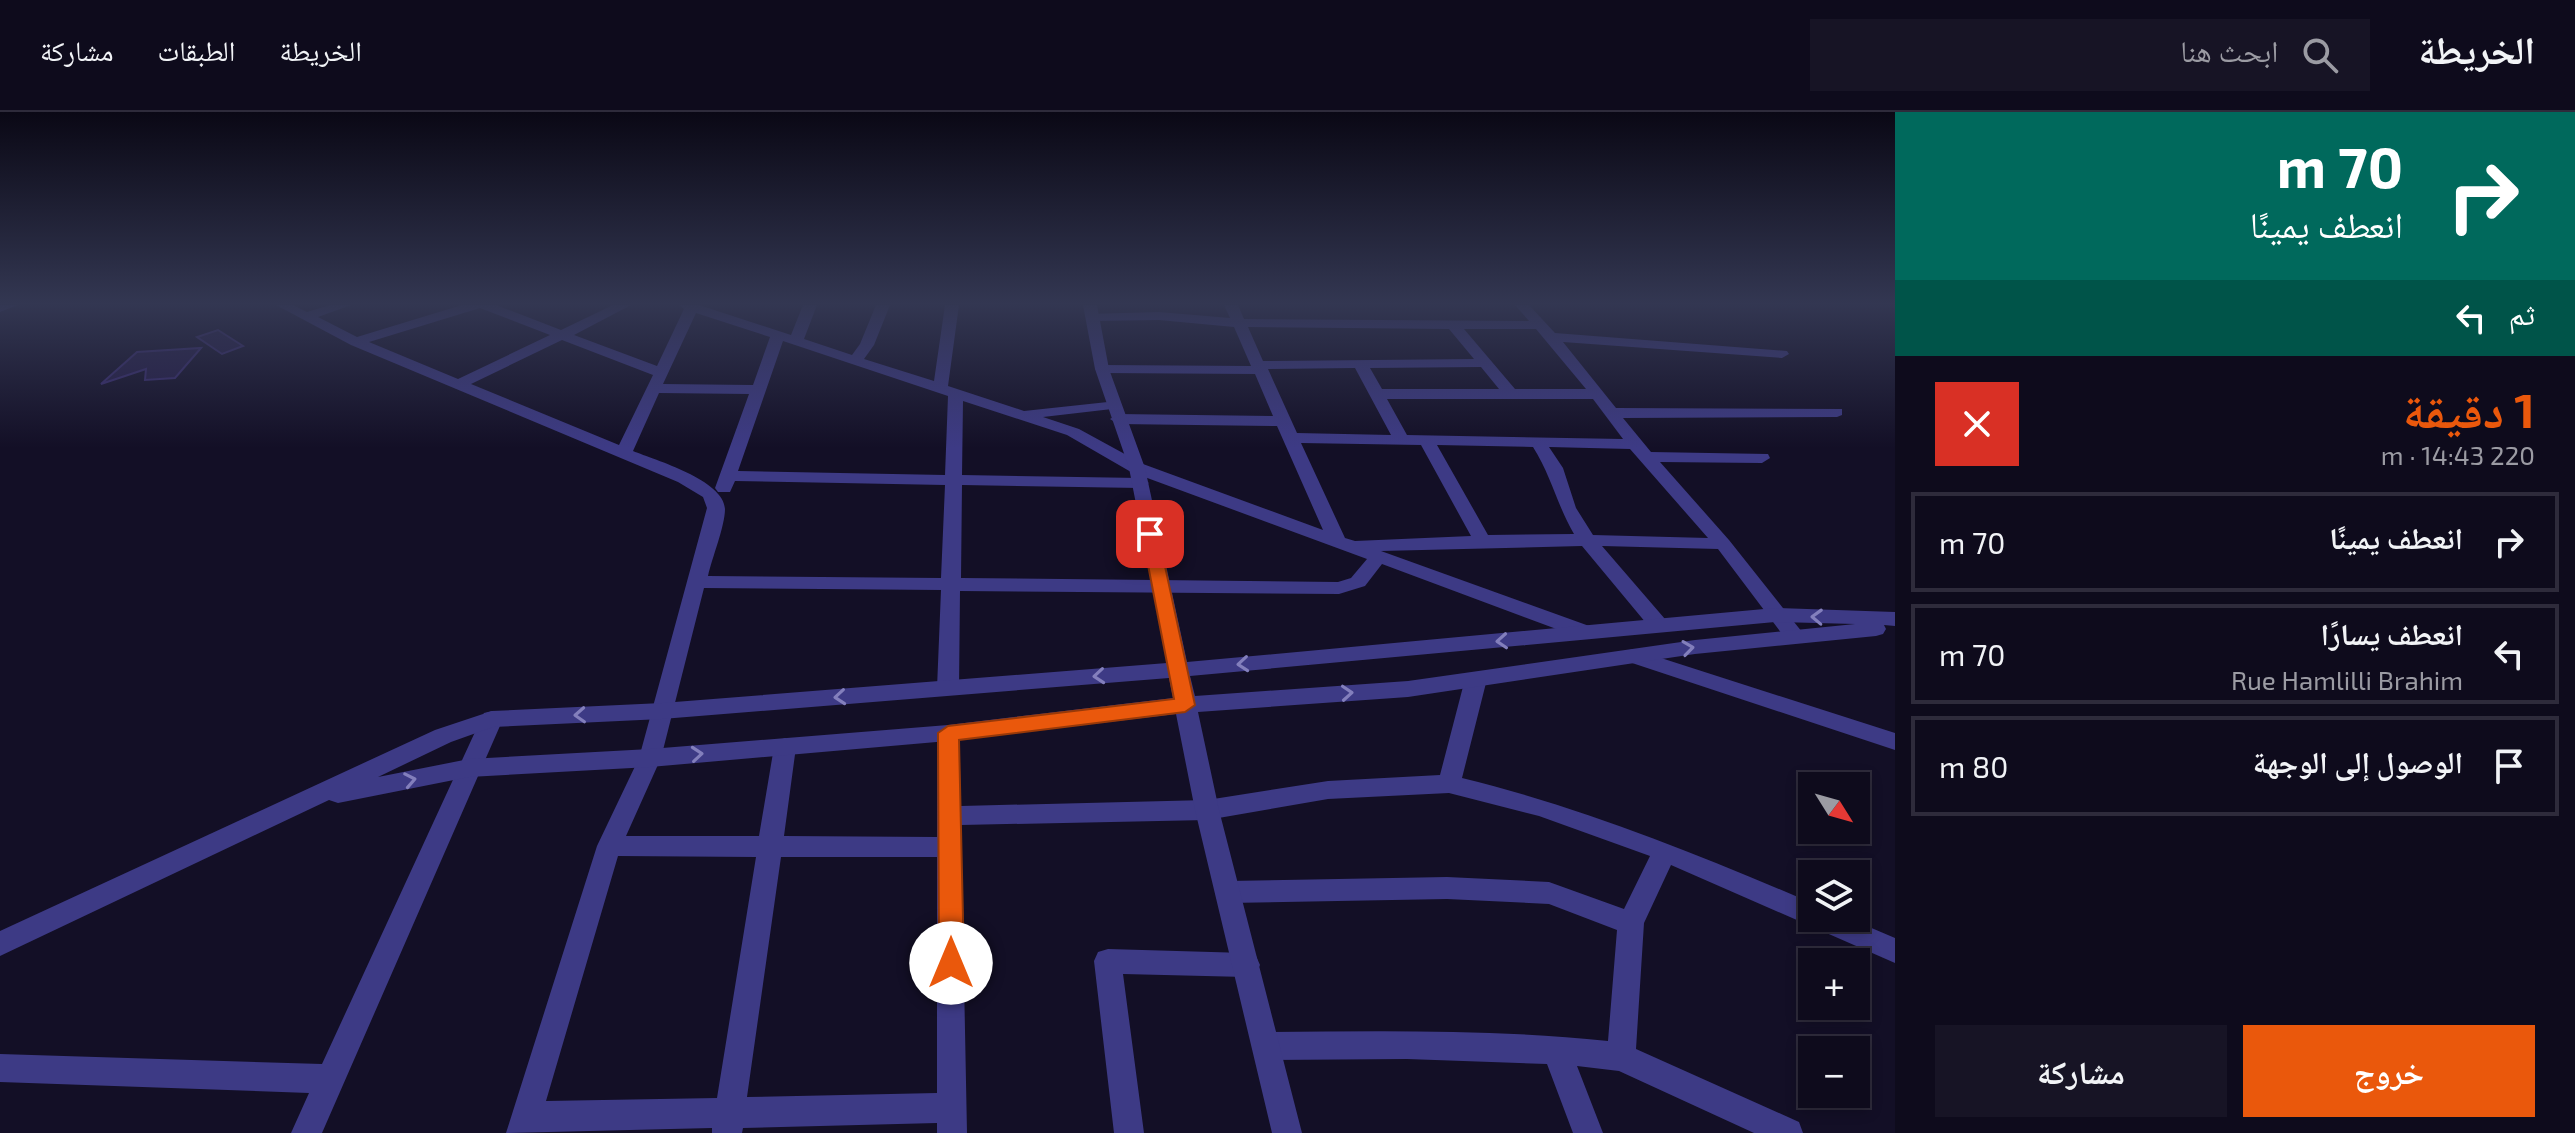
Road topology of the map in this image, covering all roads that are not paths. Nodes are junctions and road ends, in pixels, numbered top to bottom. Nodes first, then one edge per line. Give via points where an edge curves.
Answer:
1 (382, 353) edge
2 (526, 353) edge
3 (599, 353) edge
4 (674, 353) edge
5 (771, 353) edge
6 (827, 353) edge
7 (861, 353) edge
8 (950, 353) edge
9 (1099, 353) edge
10 (1253, 353) edge
11 (1477, 353) edge
12 (1564, 353) edge
13 (1764, 353) edge
14 (1782, 354) dead end
15 (855, 361) junction
16 (1485, 363) junction
17 (1360, 364) junction
18 (1260, 368) junction
19 (1102, 369) junction
20 (658, 381) junction
21 (460, 384) junction
22 (758, 390) junction
23 (948, 391) junction
24 (1510, 393) junction
25 (1378, 394) junction
26 (1599, 394) junction
27 (1115, 412) junction
28 (1837, 412) dead end
29 (1613, 413) junction
30 (1023, 415) junction
31 (1285, 421) junction
32 (1292, 438) junction
33 (1402, 440) junction
34 (1426, 440) junction
35 (1537, 441) junction
36 (1640, 450) junction
37 (623, 454) junction
38 (1762, 458) dead end
39 (728, 476) junction
40 (1139, 476) junction
41 (952, 480) junction
42 (716, 508) junction
43 (1482, 540) junction
44 (1587, 540) junction
45 (1344, 543) junction
46 (1723, 544) junction
47 (1379, 556) junction
48 (696, 582) junction
49 (952, 584) junction
50 (1160, 584) junction
51 (1775, 615) junction
52 (1895, 619) edge
53 (1658, 624) junction
54 (1895, 627) edge
55 (1585, 632) junction
56 (1556, 637) junction
57 (1795, 637) junction
58 (1633, 656) junction
59 (1585, 663) junction
60 (1177, 670) junction
61 (1476, 679) junction
62 (948, 688) junction
63 (1185, 705) junction
64 (662, 711) junction
65 (492, 719) junction
66 (948, 733) junction
67 (1895, 742) edge
68 (785, 747) junction
69 (650, 758) junction
70 (469, 768) junction
71 (1449, 784) junction
72 (306, 800) junction
73 (1207, 810) junction
74 (951, 816) junction
75 (770, 845) junction
76 (609, 846) junction
77 (951, 847) junction
78 (1665, 851) junction
79 (1228, 892) junction
80 (1798, 909) edge
81 (1631, 923) junction
82 (1852, 932) edge
83 (0, 944) edge
84 (1895, 951) edge
85 (1246, 965) junction
86 (1267, 1046) junction
87 (1556, 1050) junction
88 (1621, 1057) junction
89 (0, 1068) edge
90 (329, 1079) junction
91 (952, 1120) edge
92 (728, 1122) edge
93 (524, 1125) edge
94 (1762, 1126) edge
95 (306, 1133) edge
96 (1129, 1133) edge
97 (1287, 1133) edge
98 (1588, 1133) edge
99 (1788, 1133) edge

1 - 21 street
2 - 21 street
3 - 20 street
4 - 20 street
5 - 22 street
6 - 15 street
7 - 15 street
8 - 23 street
9 - 19 street
10 - 18 street
11 - 16 street
12 - 26 street
13 - 14 street
15 - 23 street
16 - 17 street
16 - 24 street
17 - 18 street
17 - 25 street
18 - 19 street
18 - 31 street
19 - 27 street
20 - 22 street
20 - 37 street
21 - 37 street
22 - 39 street
23 - 30 street
23 - 41 street
24 - 25 street
24 - 26 street
25 - 33 street
26 - 29 street
27 - 30 street
27 - 31 street
27 - 40 street
28 - 29 street
29 - 36 street
30 - 40 street via 1073,432
31 - 32 street
32 - 33 street
32 - 45 street
33 - 34 street
34 - 35 street
34 - 43 street
35 - 36 street
35 - 44 street
36 - 38 street
36 - 46 street
37 - 42 street via 701,486
39 - 41 street
39 - 42 street
40 - 41 street
40 - 45 street
40 - 50 street
41 - 49 street
42 - 48 street
43 - 44 street
43 - 45 street
44 - 46 street
44 - 53 street
45 - 47 street
46 - 51 street
47 - 50 street via 1358,582 1339,588
47 - 55 street
48 - 49 street
48 - 64 street
49 - 50 street
49 - 62 street
50 - 60 street
52 -> 51 street
51 - 53 street
51 - 57 street
53 - 55 street
54 - 57 street
55 - 56 street
56 - 59 street
56 -> 60 street
58 -> 57 street
58 - 59 street
58 - 67 street
59 - 61 street
60 -> 62 street
60 - 63 street
63 -> 61 street
61 - 71 street
62 -> 64 street
63 - 66 street
63 - 73 street
64 -> 65 street
64 - 69 street
65 - 70 street
65 - 72 street
66 - 68 street
66 - 74 street
69 -> 68 street
68 - 75 street
69 - 70 street
69 - 76 street
72 -> 70 street
70 - 90 street
71 - 73 street via 1328,790
71 - 78 street via 1541,807
72 - 83 street
73 - 74 street
73 - 79 street
74 - 77 street
75 - 76 street
75 - 77 street
75 - 92 street
76 - 93 street
77 - 91 street
78 - 80 street
78 - 81 street
79 - 81 street via 1447,888 1549,893
79 - 85 street
81 - 88 street
82 - 84 street
85 - 86 street
85 - 96 street via 1108,961
86 - 87 street
86 - 97 street
87 - 88 street
87 - 98 street
88 - 94 street
89 - 90 street
90 - 95 street
91 - 92 street
92 - 93 street
94 - 99 street

